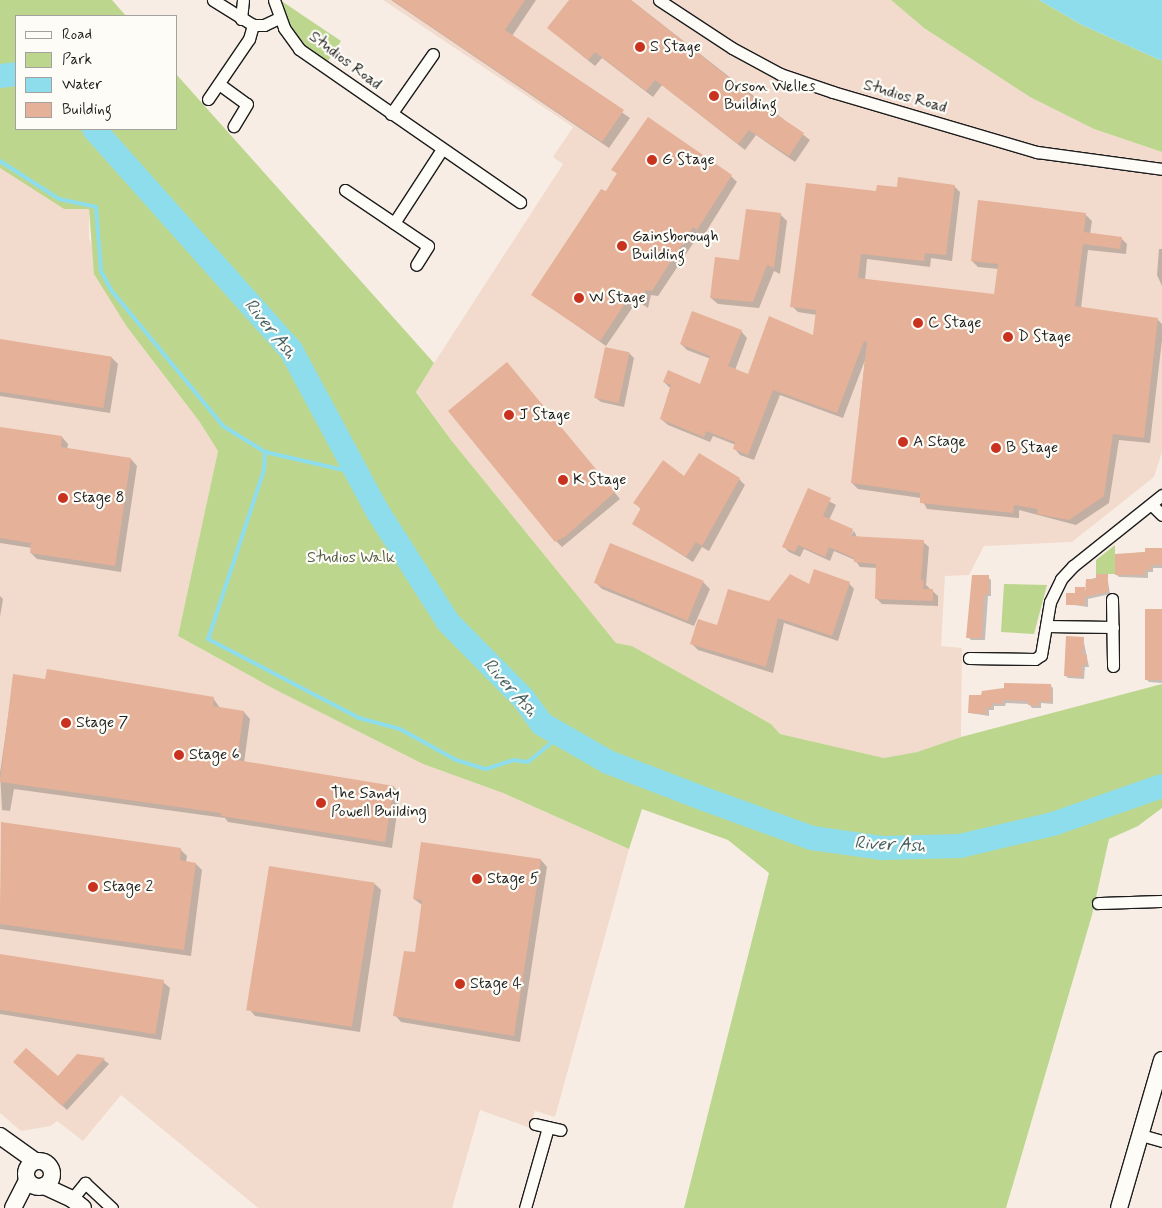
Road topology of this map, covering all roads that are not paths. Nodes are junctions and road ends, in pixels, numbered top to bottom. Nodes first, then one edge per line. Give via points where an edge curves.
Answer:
1 (213, 0) edge
2 (243, 0) edge
3 (274, 0) edge
4 (659, 0) edge
5 (241, 18) junction
6 (279, 18) junction
7 (253, 25) junction
8 (432, 54) dead end
9 (219, 84) junction
10 (208, 98) dead end
11 (391, 114) junction
12 (234, 126) dead end
13 (442, 149) junction
14 (1162, 169) edge
15 (344, 190) dead end
16 (520, 202) dead end
17 (394, 223) junction
18 (416, 265) dead end
19 (1162, 495) edge
20 (1152, 505) junction
21 (1162, 515) edge
22 (1112, 600) dead end
23 (1046, 626) junction
24 (1113, 627) junction
25 (969, 658) dead end
26 (1113, 666) dead end
27 (1162, 901) edge
28 (1098, 903) dead end
29 (1162, 1060) edge
30 (535, 1124) dead end
31 (548, 1127) junction
32 (560, 1130) dead end
33 (1141, 1135) junction
34 (4, 1140) edge
35 (1162, 1141) edge
36 (37, 1176) junction
37 (77, 1203) edge
38 (13, 1208) edge
39 (17, 1208) edge
40 (112, 1208) edge
41 (525, 1208) edge
42 (1119, 1208) edge

1 - 5 street
2 - 5 street
3 - 6 street, Studios Road
4 - 14 street, Studios Road via 732,48 780,74 842,95 1037,152
5 - 7 street
6 - 7 street via 264,25
6 - 11 street, Studios Road via 299,49
7 - 9 street via 249,39
8 - 11 street
9 - 10 street
9 - 12 street via 247,104
11 - 13 street, Studios Road
13 - 16 street, Studios Road
13 - 17 street
15 - 17 street
17 - 18 street via 428,246
19 - 20 street
20 - 21 street
20 - 23 street via 1073,566 1061,579 1050,602
22 - 24 street
23 - 24 street
23 - 25 street via 1038,657
24 - 26 street
27 - 28 street
29 - 33 street
30 - 31 street
31 - 32 street
31 - 41 street
33 - 35 street
33 - 42 street
34 - 36 street
36 - 37 street via 69,1190
36 - 38 street
36 - 39 street
37 - 40 street via 85,1183

